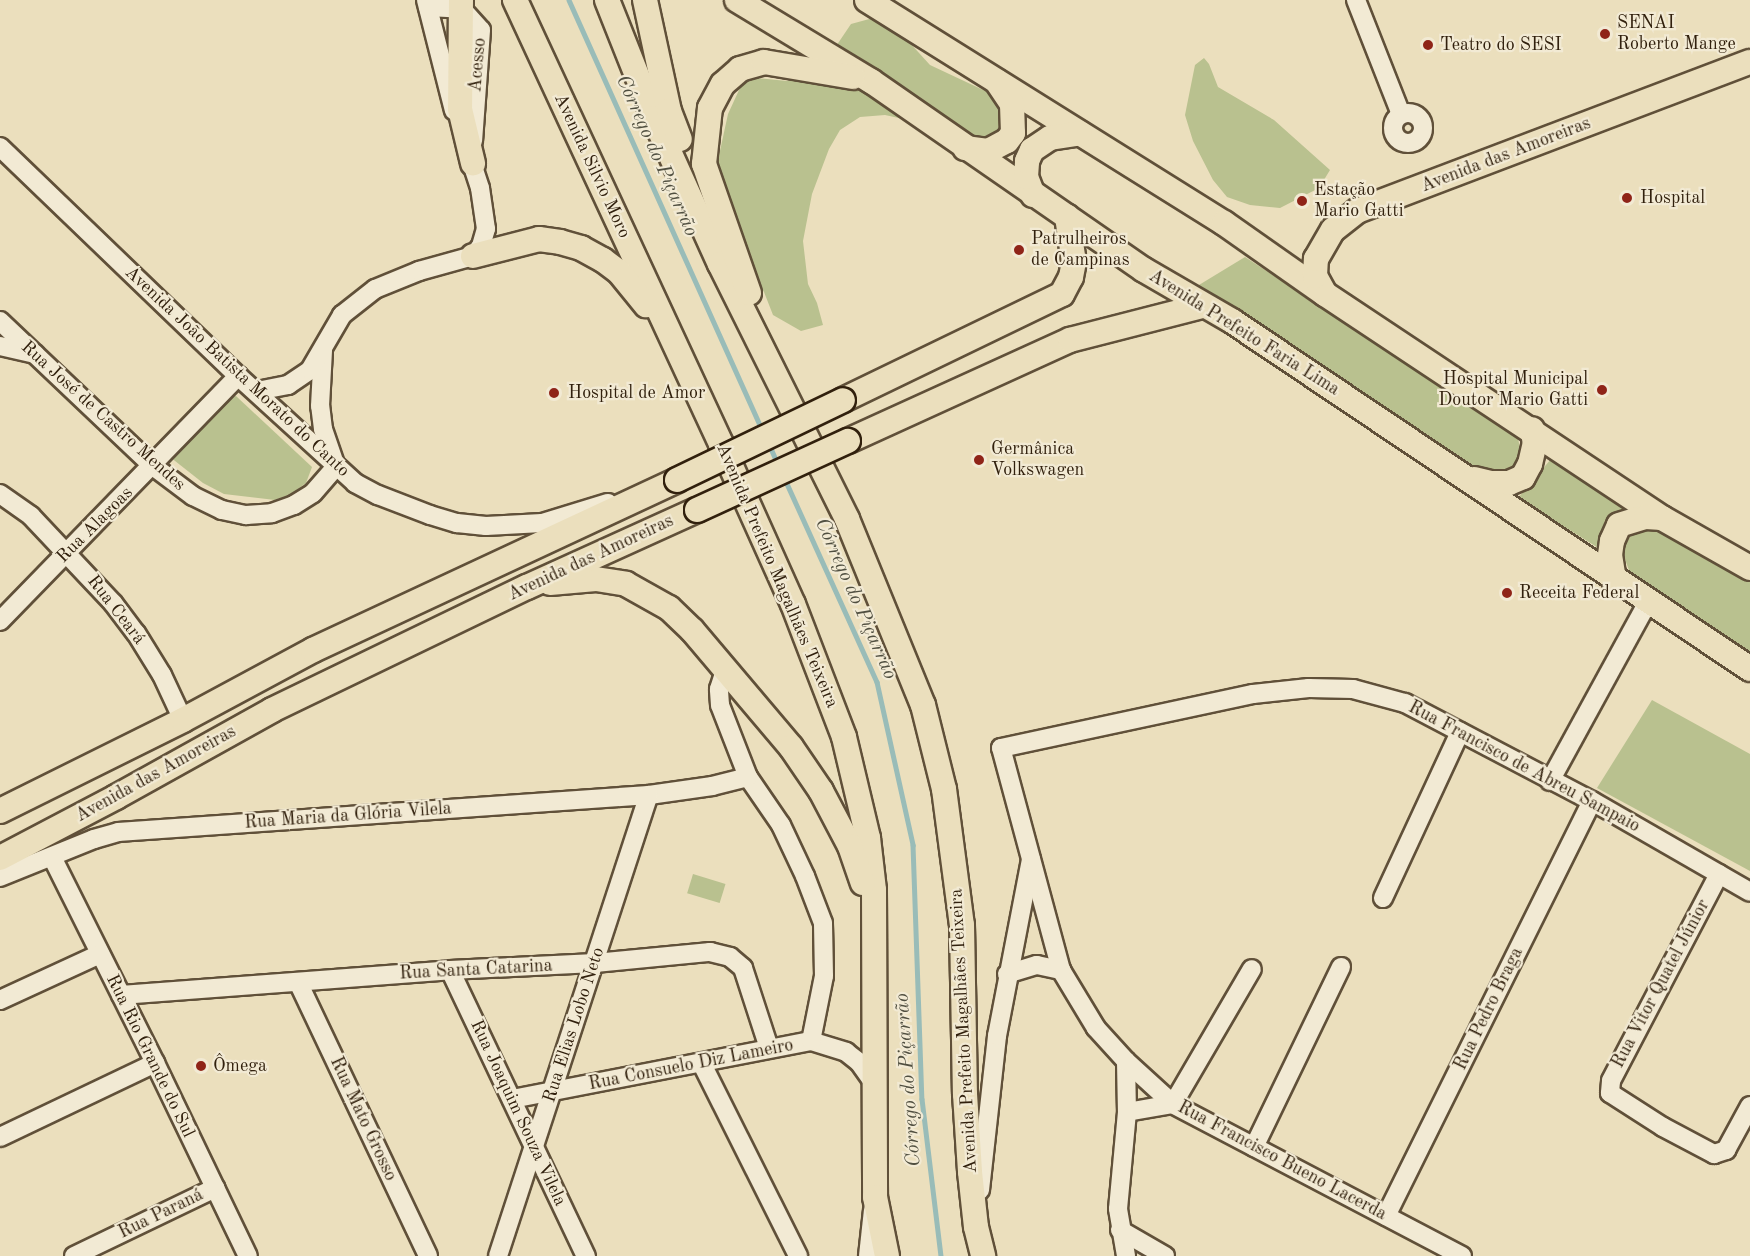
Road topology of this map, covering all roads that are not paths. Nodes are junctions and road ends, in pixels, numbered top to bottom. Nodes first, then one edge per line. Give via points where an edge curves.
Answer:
1 (515, 0) edge
2 (607, 0) edge
3 (645, 0) edge
4 (737, 0) edge
5 (764, 0) edge
6 (867, 0) edge
7 (1356, 0) edge
8 (427, 3) edge
9 (461, 4) edge
10 (824, 53) junction
11 (1750, 62) edge
12 (995, 79) junction
13 (871, 81) junction
14 (1401, 114) dead end
15 (1080, 133) junction
16 (0, 147) edge
17 (964, 148) junction
18 (473, 164) junction
19 (1033, 195) junction
20 (1067, 217) junction
21 (472, 256) junction
22 (1325, 294) junction
23 (1202, 306) junction
24 (741, 308) junction
25 (0, 321) edge
26 (669, 333) junction
27 (0, 346) edge
28 (323, 350) junction
29 (35, 354) junction
30 (238, 376) junction
31 (257, 391) junction
32 (788, 399) junction
33 (1532, 429) junction
34 (153, 466) junction
35 (336, 466) junction
36 (1468, 478) junction
37 (650, 491) junction
38 (0, 494) edge
39 (1662, 518) junction
40 (68, 553) junction
41 (1750, 568) edge
42 (1614, 580) junction
43 (527, 587) junction
44 (1648, 602) junction
45 (0, 621) edge
46 (1750, 669) edge
47 (725, 671) junction
48 (183, 720) junction
49 (1460, 732) junction
50 (1001, 748) joint
51 (748, 777) junction
52 (1550, 781) junction
53 (650, 795) junction
54 (1592, 801) junction
55 (0, 811) edge
56 (1032, 854) junction
57 (52, 857) junction
58 (0, 858) edge
59 (1719, 874) junction
60 (0, 877) edge
61 (1750, 892) edge
62 (1383, 898) dead end
63 (876, 937) junction
64 (100, 954) junction
65 (595, 963) junction
66 (1341, 967) dead end
67 (1252, 969) dead end
68 (450, 970) junction
69 (1061, 970) junction
70 (1007, 974) junction
71 (298, 982) junction
72 (121, 995) junction
73 (0, 1000) edge
74 (811, 1041) junction
75 (769, 1048) junction
76 (1126, 1061) junction
77 (155, 1063) junction
78 (702, 1064) junction
79 (873, 1082) junction
80 (552, 1093) junction
81 (512, 1099) junction
82 (1173, 1104) junction
83 (1750, 1106) edge
84 (1127, 1112) junction
85 (0, 1137) edge
86 (534, 1147) junction
87 (1254, 1148) junction
88 (215, 1188) junction
89 (875, 1197) junction
90 (1386, 1216) junction
91 (1120, 1230) junction
92 (980, 1247) edge
93 (74, 1256) edge
94 (248, 1256) edge
95 (428, 1256) edge
96 (498, 1256) edge
97 (586, 1256) edge
98 (798, 1256) edge
99 (868, 1256) edge
100 (887, 1256) edge
101 (1126, 1256) edge
102 (1165, 1256) edge
103 (1462, 1256) edge

1 - 26 main road, Avenida Silvio Moro
2 - 24 main road, Avenida Prefeito Magalhães Teixeira via 654,118
3 - 24 main road, Avenida Prefeito Magalhães Teixeira via 669,111
4 - 10 main road, Avenida Prefeito Faria Lima
5 - 10 main road via 767,8 807,35
6 - 12 main road
7 - 14 street
8 - 9 street
8 - 18 street via 460,132
9 - 18 main road via 460,109
10 - 13 main road, Avenida Prefeito Faria Lima
11 - 22 main road, Avenida das Amoreiras via 1357,211 1333,230 1316,259 1315,276
12 - 15 main road
12 - 17 main road via 1012,104 1013,133 988,151
13 - 17 main road, Avenida Prefeito Faria Lima
13 - 32 main road via 764,62 740,69 723,84 710,108 704,164
15 - 19 main road via 1050,138 1032,150 1026,177
15 - 22 main road via 1224,223
16 - 30 street, Avenida João Batista Morato do Canto
17 - 19 main road, Avenida Prefeito Faria Lima
18 - 21 street via 486,229 481,246
19 - 20 main road, Avenida Prefeito Faria Lima
20 - 23 main road, Avenida Prefeito Faria Lima
20 - 37 main road, Avenida das Amoreiras, bridge via 1074,262 1062,294
21 - 26 main road via 539,239 581,248 620,272
21 - 28 street via 375,289 348,308 334,324
22 - 33 main road
23 - 36 main road, Avenida Prefeito Faria Lima via 1232,321
23 - 43 main road, Avenida das Amoreiras, bridge via 1070,340
24 - 32 main road, Avenida Prefeito Magalhães Teixeira
25 - 29 street, Rua José de Castro Mendes
26 - 63 main road, Avenida Prefeito Magalhães Teixeira via 793,604 843,737 868,838
27 - 29 street
28 - 31 street via 310,370 297,380
28 - 35 street via 320,406 323,429
29 - 34 street, Rua José de Castro Mendes
30 - 31 street, Avenida João Batista Morato do Canto
30 - 34 street, Rua Alagoas
31 - 35 street, Avenida João Batista Morato do Canto
32 - 92 main road, Avenida Prefeito Magalhães Teixeira via 847,519 923,705 934,746 951,834 962,925 965,1094
33 - 36 main road via 1535,443 1523,477 1509,483
33 - 39 main road
34 - 35 street, Rua José de Castro Mendes via 193,496 222,510 246,515 272,513 294,505 313,494
34 - 40 street, Rua Alagoas
35 - 37 street, Avenida João Batista Morato do Canto via 355,483 404,506 457,523 486,526 559,520
36 - 42 main road, Avenida Prefeito Faria Lima
37 - 48 main road, Avenida das Amoreiras via 313,650
38 - 40 street, Rua Ceará via 31,516
39 - 41 main road
39 - 42 main road via 1646,517 1619,525 1610,555
40 - 45 street, Rua Alagoas
40 - 48 street, Rua Ceará via 136,633
42 - 44 main road, Avenida Prefeito Faria Lima
43 - 47 main road via 596,579 633,587 669,608
43 - 58 main road, Avenida das Amoreiras via 272,710
44 - 46 main road, Avenida Prefeito Faria Lima
44 - 52 street
47 - 51 street, Rua Consuelo Diz Lameiro via 718,689 720,705
47 - 63 main road via 791,747 821,791 850,846
48 - 55 main road, Avenida das Amoreiras
49 - 50 street, Rua Francisco de Abreu Sampaio via 1405,703 1353,689 1309,688 1219,700
49 - 52 street, Rua Francisco de Abreu Sampaio
49 - 62 street
50 - 56 street, Rua Francisco Bueno Lacerda
51 - 53 street
51 - 74 street, Rua Consuelo Diz Lameiro via 781,825 823,923 824,976
52 - 54 street, Rua Francisco de Abreu Sampaio
53 - 57 street, Rua Maria da Glória Vilela via 118,832
53 - 65 street, Rua Elias Lobo Neto
54 - 59 street, Rua Francisco de Abreu Sampaio
54 - 90 street, Rua Pedro Braga
56 - 69 street, Rua Francisco Bueno Lacerda
56 - 70 street
57 - 60 street, Rua Maria da Glória Vilela
57 - 64 street, Rua Rio Grande do Sul
59 - 61 street, Rua Francisco de Abreu Sampaio
59 - 83 street, Rua Vitor Quatel Júnior via 1611,1081 1610,1093 1714,1154 1726,1150
63 - 79 main road, Avenida Prefeito Magalhães Teixeira
64 - 72 street, Rua Rio Grande do Sul
64 - 73 street
65 - 68 street, Rua Santa Catarina
65 - 75 street, Rua Santa Catarina via 710,952 730,957 743,969
65 - 80 street, Rua Elias Lobo Neto
66 - 87 street
67 - 82 street
68 - 71 street, Rua Santa Catarina
68 - 81 street, Rua Joaquim Souza Vilela
69 - 70 street via 1037,965
69 - 76 street, Rua Francisco Bueno Lacerda via 1096,1028
70 - 92 street via 983,1151
71 - 72 street, Rua Santa Catarina
71 - 95 street, Rua Mato Grosso
72 - 77 street, Rua Rio Grande do Sul
74 - 75 street, Rua Consuelo Diz Lameiro
74 - 79 street via 846,1052
75 - 78 street, Rua Consuelo Diz Lameiro
76 - 82 street, Rua Francisco Bueno Lacerda
76 - 84 street
77 - 85 street
77 - 88 street, Rua Rio Grande do Sul
78 - 80 street, Rua Consuelo Diz Lameiro
78 - 98 street
79 - 89 main road, Avenida Prefeito Magalhães Teixeira
80 - 81 street, Rua Consuelo Diz Lameiro
80 - 86 street, Rua Elias Lobo Neto
81 - 86 street, Rua Joaquim Souza Vilela
82 - 84 street
82 - 87 street, Rua Francisco Bueno Lacerda
84 - 91 street via 1119,1182
86 - 96 street, Rua Elias Lobo Neto
86 - 97 street, Rua Joaquim Souza Vilela
87 - 90 street, Rua Francisco Bueno Lacerda
88 - 93 street, Rua Paraná
88 - 94 street, Rua Rio Grande do Sul
89 - 99 street
89 - 100 main road, Avenida Prefeito Magalhães Teixeira
90 - 103 street, Rua Francisco Bueno Lacerda
91 - 101 street
91 - 102 street

